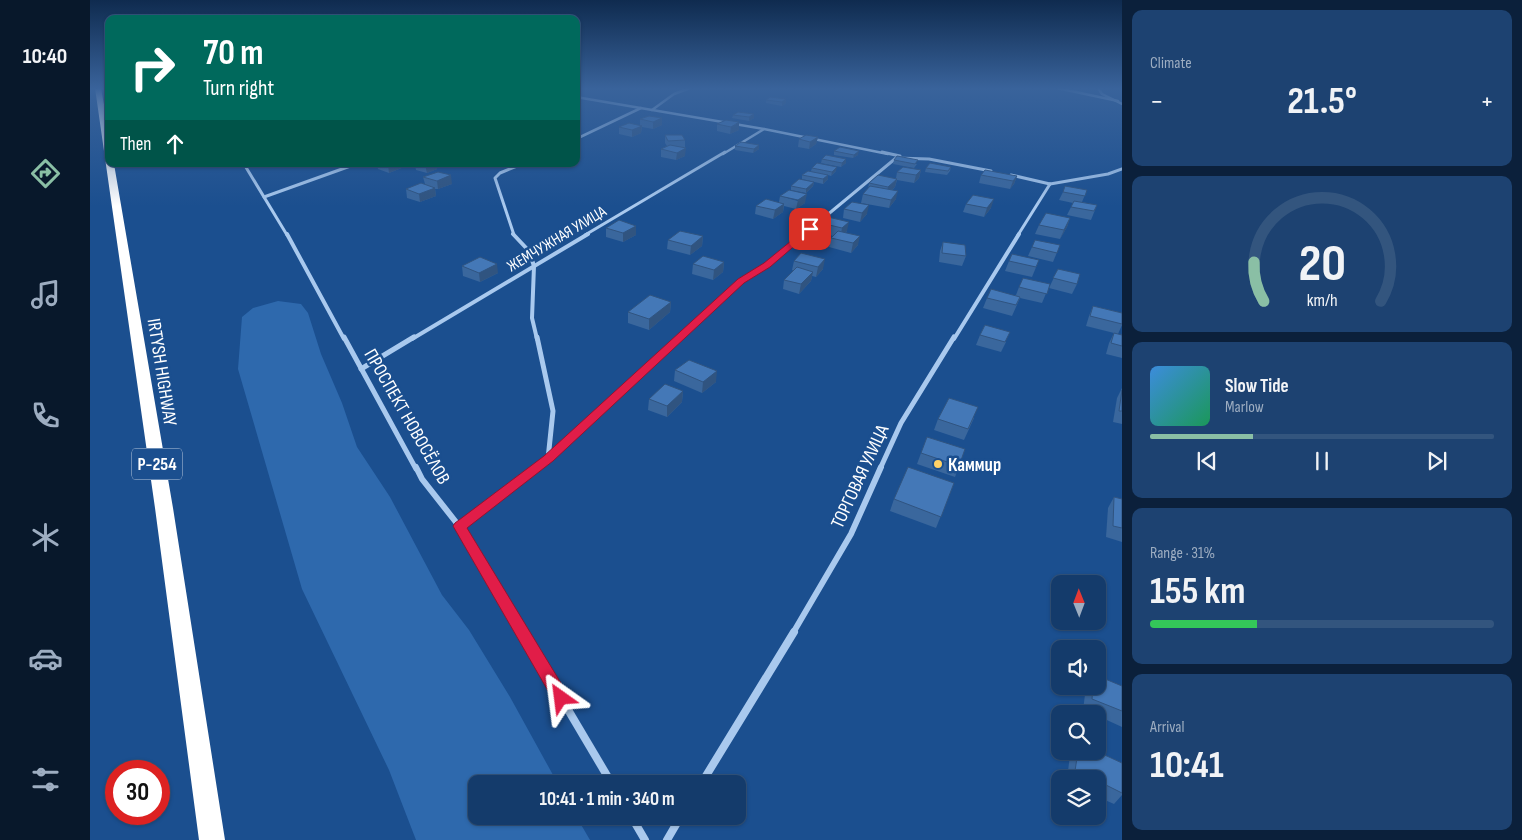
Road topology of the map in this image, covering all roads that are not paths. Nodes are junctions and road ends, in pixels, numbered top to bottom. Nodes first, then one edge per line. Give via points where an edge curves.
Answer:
1 (601, 127) edge
2 (753, 127) edge
3 (764, 129) junction
4 (580, 137) edge
5 (903, 156) junction
6 (110, 167) edge
7 (246, 167) edge
8 (348, 167) edge
9 (515, 167) edge
10 (1122, 168) edge
11 (998, 173) edge
12 (1008, 174) edge
13 (1050, 184) junction
14 (264, 197) junction
15 (534, 266) junction
16 (361, 369) junction
17 (548, 458) junction
18 (459, 526) junction
19 (607, 775) edge
20 (706, 775) edge
21 (636, 825) edge
22 (676, 825) edge
23 (212, 840) edge
24 (645, 840) edge
25 (667, 840) edge

1 - 4 street
2 - 3 street
3 - 5 street
3 - 15 street, ЖЕМЧУЖНАЯ УЛИЦА
5 - 11 street
5 - 17 street via 896,158 767,265 741,281
6 - 23 highway, IRTYSH HIGHWAY / Р-254
7 - 14 street, ПРОСПЕКТ НОВОСЁЛОВ
8 - 14 street
9 - 15 street via 495,178 513,234 529,250
10 - 13 street via 1108,174
12 - 13 street
13 - 20 street, ТОРГОВАЯ УЛИЦА via 902,423 851,534
14 - 16 street, ПРОСПЕКТ НОВОСЁЛОВ
15 - 16 street, ЖЕМЧУЖНАЯ УЛИЦА
15 - 17 street via 532,318 553,411
16 - 18 street, ПРОСПЕКТ НОВОСЁЛОВ via 422,479
17 - 18 street
18 - 19 street, ПРОСПЕКТ НОВОСЁЛОВ
21 - 24 street
22 - 25 street

